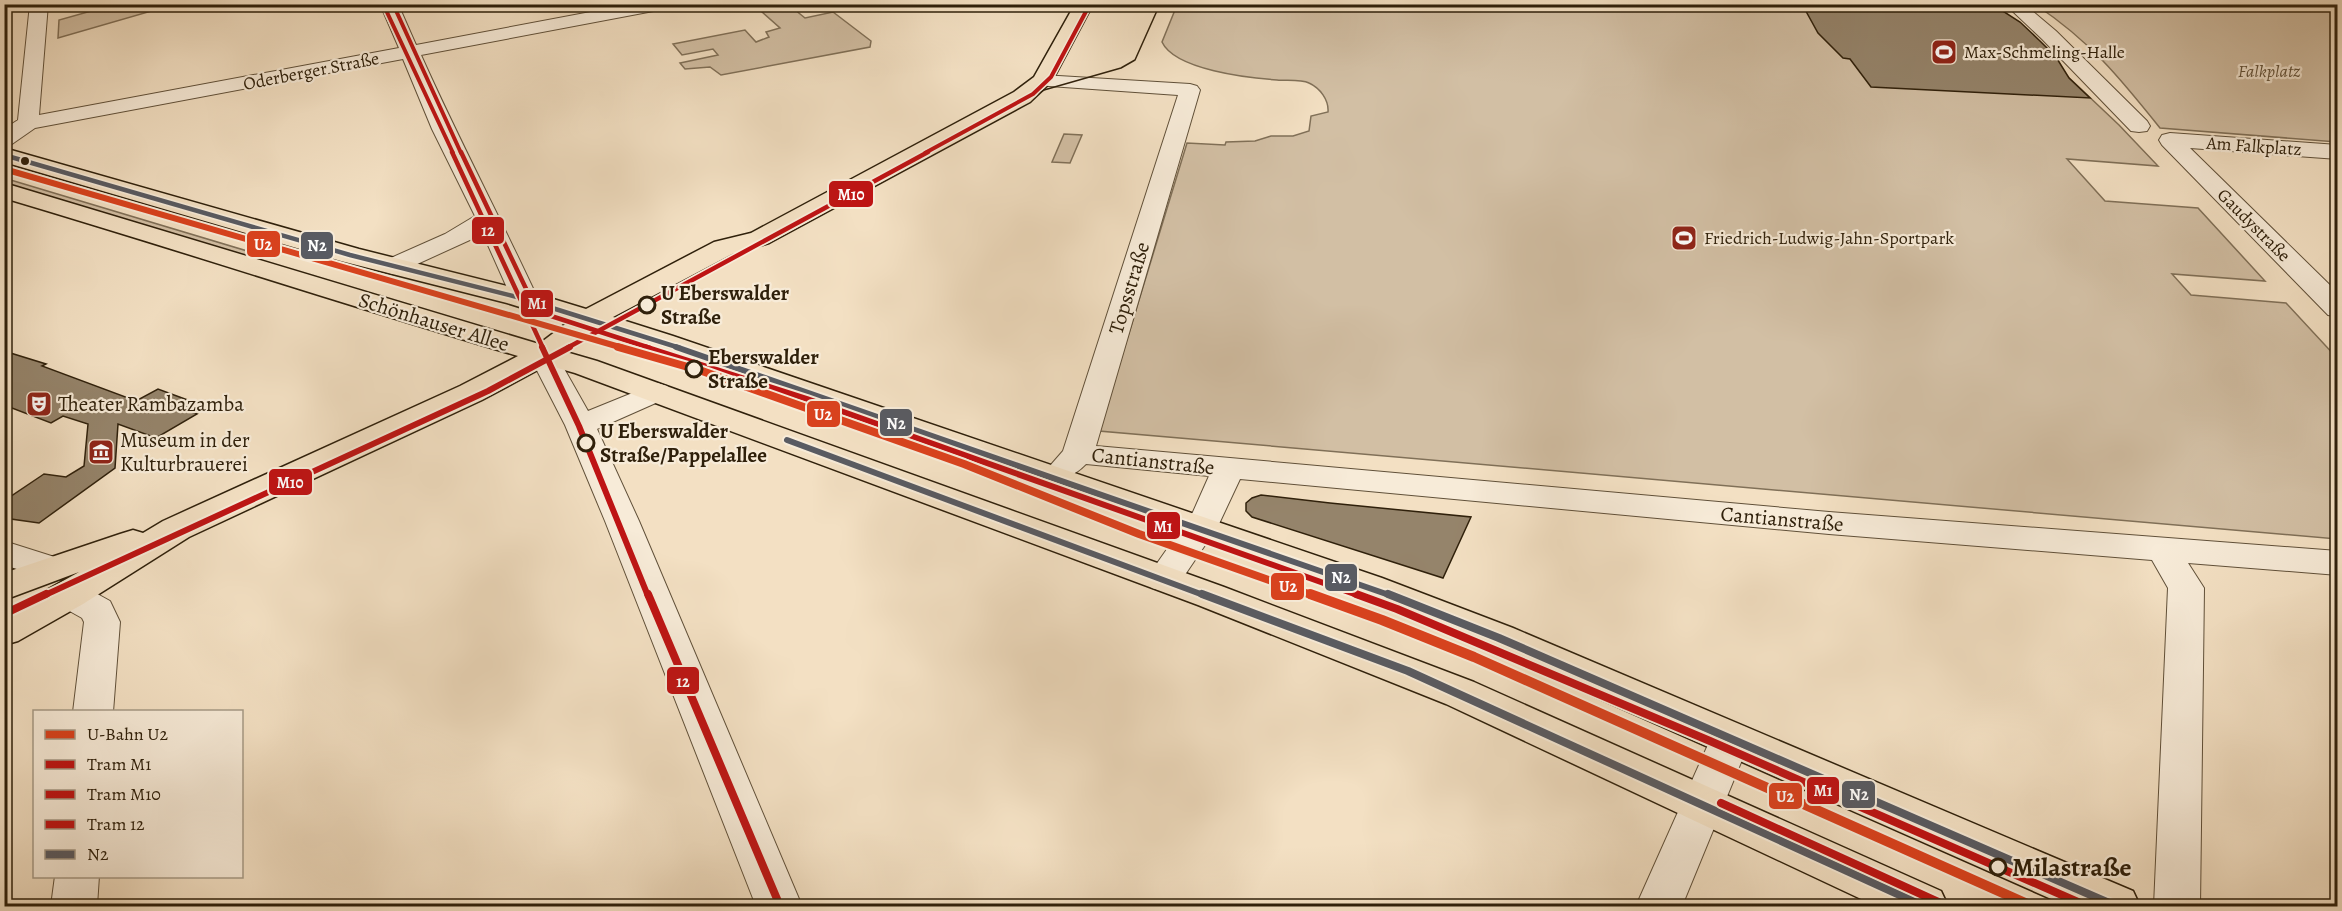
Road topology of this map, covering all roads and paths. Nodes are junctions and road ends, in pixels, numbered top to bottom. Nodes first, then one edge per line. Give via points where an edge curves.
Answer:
1 (39, 4) edge
2 (389, 4) edge
3 (664, 4) edge
4 (1084, 4) edge
5 (2013, 4) edge
6 (410, 52) junction
7 (1042, 81) junction
8 (28, 123) junction
9 (2139, 126) dead end
10 (4, 139) edge
11 (2170, 140) joint
12 (2337, 152) edge
13 (4, 155) edge
14 (4, 190) edge
15 (488, 218) junction
16 (393, 266) junction
17 (342, 295) junction
18 (525, 299) junction
19 (2337, 309) edge
20 (602, 323) junction
21 (543, 355) junction
22 (657, 392) junction
23 (580, 425) junction
24 (1066, 466) junction
25 (1227, 468) junction
26 (1200, 527) junction
27 (2162, 548) junction
28 (4, 553) edge
29 (2337, 563) edge
30 (1164, 579) junction
31 (61, 581) junction
32 (4, 586) edge
33 (4, 632) edge
34 (93, 710) edge
35 (1731, 738) junction
36 (1702, 805) junction
37 (76, 878) edge
38 (74, 906) edge
39 (779, 906) edge
40 (1659, 906) edge
41 (1924, 906) edge
42 (2116, 906) edge
43 (2177, 906) edge

1 - 8 street
2 - 6 street
3 - 6 street, Oderberger Straße
4 - 7 main road
5 - 9 street
6 - 8 street, Oderberger Straße
6 - 15 street
7 - 20 main road via 1022,98 760,238 739,259
7 - 24 street, Topsstraße via 1190,90
8 - 10 street
11 - 12 street, Am Falkplatz
11 - 19 street, Gaudystraße
13 - 16 main road, Schönhauser Allee
14 - 17 main road, Schönhauser Allee
15 - 16 street via 464,236
15 - 18 street
16 - 17 main road
16 - 18 main road, Schönhauser Allee
17 - 21 main road, Schönhauser Allee
18 - 20 main road, Schönhauser Allee
20 - 21 main road
20 - 24 main road, Schönhauser Allee
21 - 22 main road, Schönhauser Allee
21 - 23 street
21 - 31 main road via 452,402
22 - 23 street
22 - 30 main road, Schönhauser Allee
23 - 39 street
24 - 25 street, Cantianstraße
24 - 26 main road, Schönhauser Allee
25 - 26 street, Cantianstraße via 1223,485
25 - 27 street, Cantianstraße via 1829,523
26 - 30 street, Cantianstraße
26 - 35 main road, Schönhauser Allee via 1456,621
27 - 29 street, Cantianstraße
27 - 43 street via 2186,588
28 - 31 street
30 - 36 main road, Schönhauser Allee via 1460,693
31 - 32 main road
31 - 33 main road
31 - 34 street via 97,610 102,622
35 - 36 street
35 - 42 main road, Schönhauser Allee
36 - 40 street
36 - 41 main road, Schönhauser Allee
37 - 38 street

